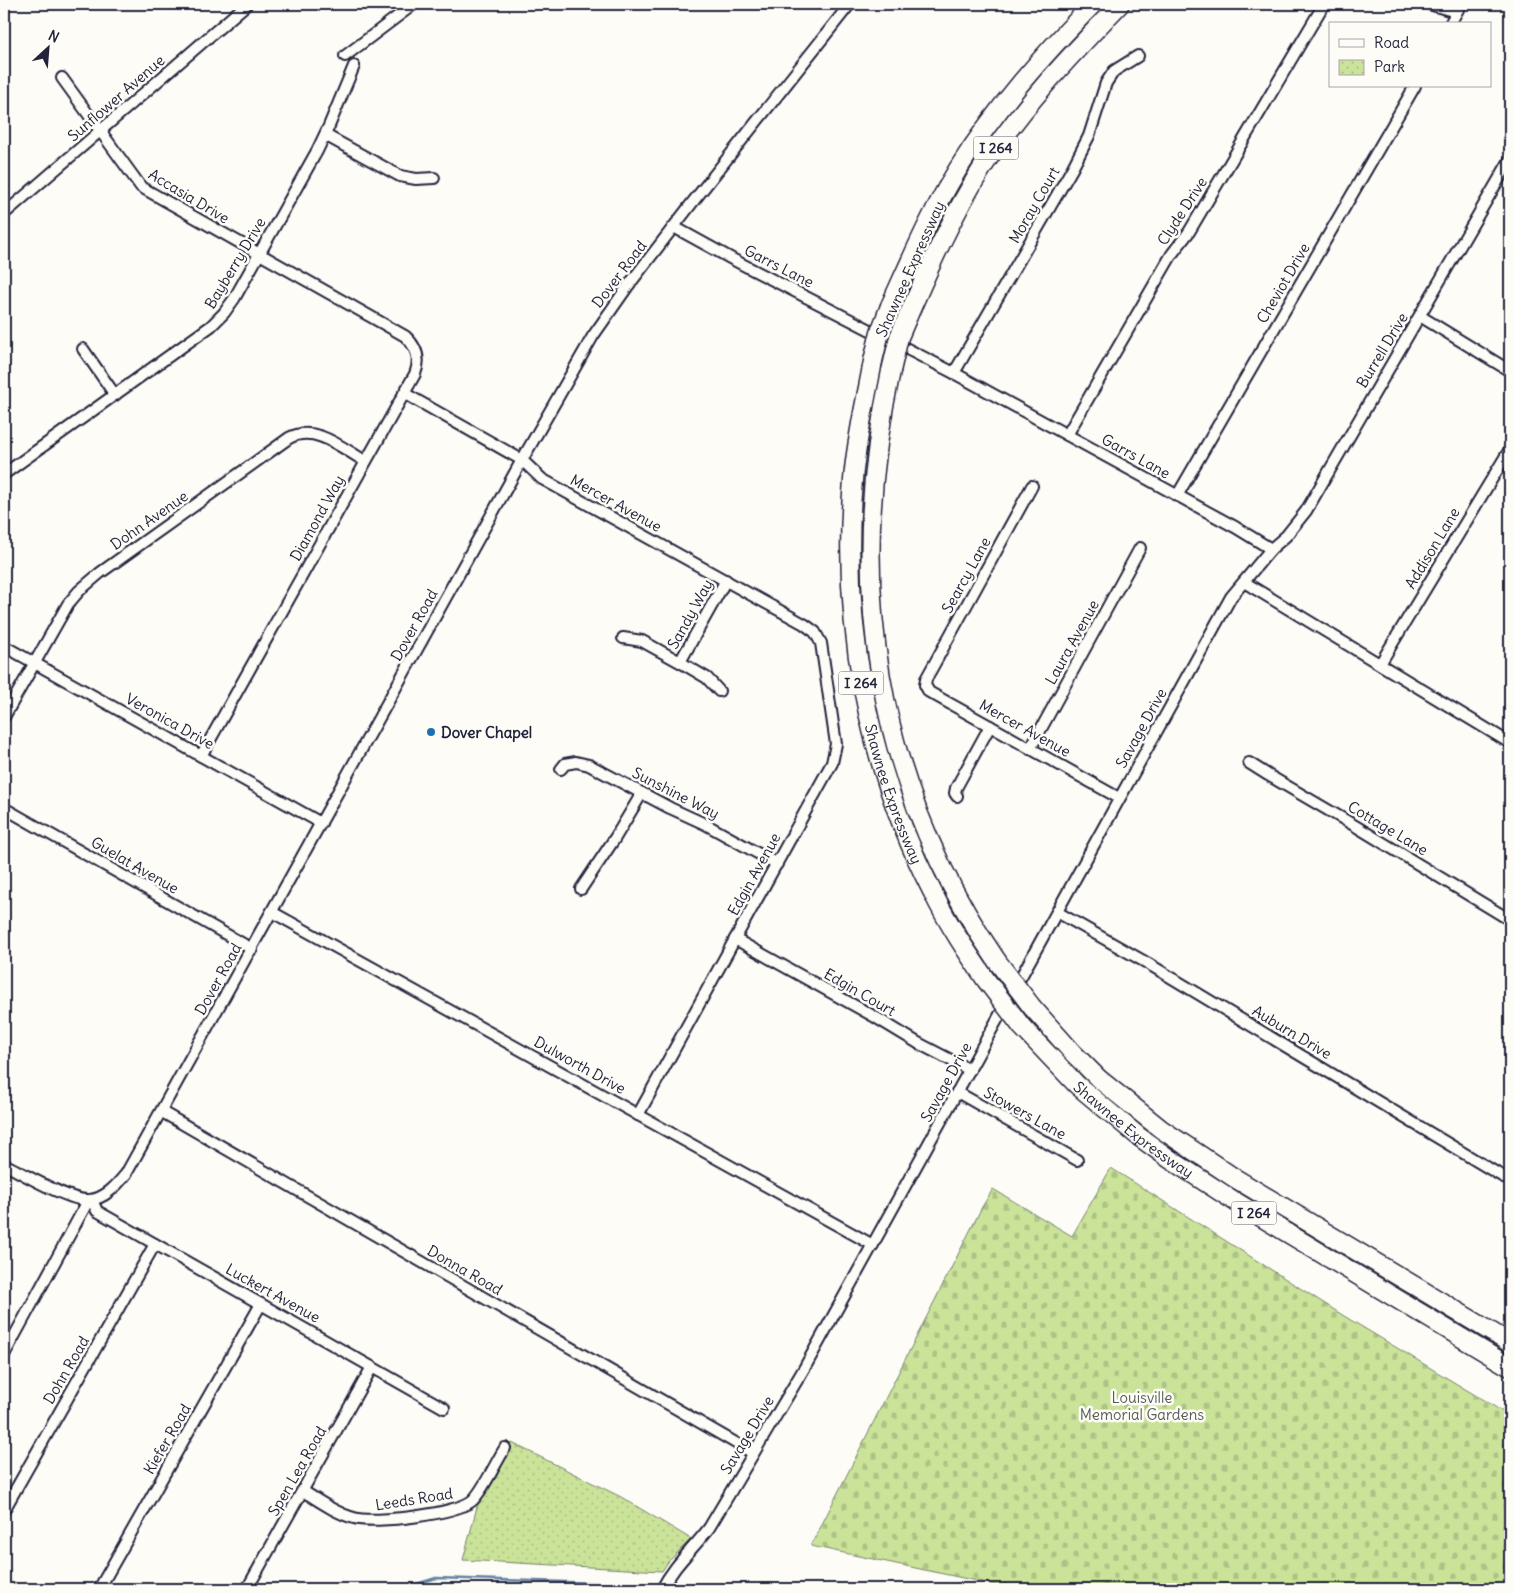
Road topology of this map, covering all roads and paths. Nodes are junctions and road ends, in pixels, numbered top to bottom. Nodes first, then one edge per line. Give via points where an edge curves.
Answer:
1 (247, 4) edge
2 (414, 4) edge
3 (850, 4) edge
4 (1093, 4) edge
5 (1120, 4) edge
6 (1324, 4) edge
7 (1429, 4) edge
8 (1459, 8) edge
9 (1451, 22) edge
10 (345, 56) dead end
11 (1138, 56) dead end
12 (354, 66) dead end
13 (62, 78) dead end
14 (1415, 88) edge
15 (101, 131) junction
16 (325, 135) junction
17 (1510, 160) edge
18 (434, 178) dead end
19 (4, 214) edge
20 (674, 227) junction
21 (259, 254) junction
22 (363, 312) joint
23 (1420, 316) junction
24 (83, 349) dead end
25 (1510, 371) edge
26 (954, 373) junction
27 (404, 393) junction
28 (115, 394) junction
29 (1067, 435) junction
30 (1510, 449) edge
31 (522, 460) junction
32 (365, 461) junction
33 (5, 472) edge
34 (1032, 486) dead end
35 (1177, 496) junction
36 (1140, 548) dead end
37 (1270, 549) junction
38 (726, 580) junction
39 (1244, 582) junction
40 (816, 634) joint
41 (623, 638) dead end
42 (4, 646) edge
43 (34, 662) junction
44 (680, 662) junction
45 (1380, 664) junction
46 (926, 679) joint
47 (718, 691) dead end
48 (4, 717) edge
49 (990, 726) junction
50 (1510, 743) edge
51 (1030, 748) junction
52 (201, 756) junction
53 (1249, 763) dead end
54 (561, 769) dead end
55 (642, 793) junction
56 (957, 796) dead end
57 (1119, 798) junction
58 (4, 808) edge
59 (321, 823) junction
60 (777, 864) junction
61 (581, 889) dead end
62 (272, 912) junction
63 (1057, 912) junction
64 (1510, 920) edge
65 (735, 939) junction
66 (252, 949) junction
67 (970, 1070) junction
68 (957, 1092) junction
69 (162, 1112) junction
70 (638, 1115) junction
71 (1077, 1160) dead end
72 (4, 1164) edge
73 (1510, 1181) edge
74 (90, 1200) junction
75 (155, 1244) junction
76 (873, 1245) junction
77 (261, 1304) junction
78 (1510, 1344) edge
79 (4, 1355) edge
80 (372, 1367) junction
81 (1510, 1367) edge
82 (444, 1408) dead end
83 (505, 1448) dead end
84 (753, 1453) junction
85 (303, 1491) junction
86 (4, 1510) edge
87 (99, 1589) edge
88 (247, 1589) edge
89 (662, 1589) edge

1 - 15 street, Sunflower Avenue
2 - 10 street
3 - 20 street, Dover Road
4 - 81 highway, Shawnee Expressway / I 264, bridge via 1042,58 987,126 958,170 931,217 880,332 860,428 853,479 850,543 852,605 863,697 886,782 907,839 933,894 986,980 1022,1027 1084,1091 1171,1160
5 - 78 highway, Shawnee Expressway / I 264, bridge via 1048,82 990,156 953,218 899,337 885,396 869,533 874,634 881,682 902,769 950,883 981,937 1032,1007 1099,1079 1127,1103 1233,1178
6 - 29 street, Clyde Drive via 1189,232 1172,254
7 - 8 street
8 - 9 street
11 - 26 street, Moray Court via 1109,77 1089,136 1072,169
12 - 16 street, Bayberry Drive
13 - 15 street, Accasia Drive
14 - 35 street, Cheviot Drive
15 - 19 street, Sunflower Avenue
15 - 21 street, Accasia Drive via 141,187
16 - 18 street via 400,176
16 - 21 street, Bayberry Drive
17 - 23 street, Burrell Drive
20 - 26 street, Garrs Lane
20 - 31 street, Dover Road via 593,336
21 - 22 street, Accasia Drive
21 - 28 street, Bayberry Drive via 234,299 217,320
22 - 27 street, Diamond Way via 405,336 415,348 418,367
23 - 25 street
23 - 37 street, Burrell Drive via 1306,512
24 - 28 street
26 - 29 street, Garrs Lane
27 - 31 street, Mercer Avenue
27 - 32 street, Diamond Way
28 - 33 street, Bayberry Drive
29 - 35 street, Garrs Lane
30 - 45 street, Addison Lane
31 - 38 street, Mercer Avenue via 542,479
31 - 59 street, Dover Road
32 - 43 street, Dohn Avenue via 318,435 303,433 288,438 90,580 68,604
32 - 52 street, Diamond Way
34 - 46 street, Searcy Lane
35 - 37 street, Garrs Lane
36 - 51 street, Laura Avenue
37 - 39 street
38 - 40 street, Mercer Avenue
38 - 44 street, Sandy Way
39 - 45 street
39 - 57 street, Savage Drive via 1231,597
40 - 60 street, Edgin Avenue via 824,656 836,753
41 - 44 street via 642,641
42 - 43 street, Veronica Drive
43 - 48 street, Dohn Avenue
43 - 52 street, Veronica Drive
44 - 47 street via 707,678
45 - 50 street
46 - 49 street, Mercer Avenue via 929,692
49 - 51 street, Mercer Avenue
49 - 56 street via 956,788
51 - 57 street, Mercer Avenue
52 - 59 street, Veronica Drive
53 - 64 street, Cottage Lane
54 - 55 street, Sunshine Way via 565,764 581,762
55 - 60 street, Sunshine Way
55 - 61 street
57 - 63 street, Savage Drive
58 - 66 street, Guelat Avenue
59 - 62 street, Dover Road
60 - 65 street, Edgin Avenue
62 - 66 street, Dover Road
62 - 70 street, Dulworth Drive
63 - 67 street, Savage Drive
63 - 73 street, Auburn Drive via 1148,963
65 - 67 street, Edgin Court
65 - 70 street, Edgin Avenue
66 - 69 street, Dover Road
67 - 68 street, Savage Drive
68 - 71 street, Stowers Lane
68 - 76 street, Savage Drive
69 - 74 street, Dover Road via 126,1174 113,1189
69 - 84 street, Donna Road
70 - 76 street, Dulworth Drive
72 - 74 street via 66,1195
74 - 75 street, Luckert Avenue via 97,1211
74 - 79 street
75 - 77 street, Luckert Avenue
75 - 86 street, Dohn Road
76 - 84 street, Savage Drive
77 - 80 street, Luckert Avenue
77 - 87 street, Kiefer Road
80 - 82 street, Luckert Avenue
80 - 85 street, Spen Lea Road
83 - 85 street, Leeds Road via 477,1495 455,1509 369,1521 346,1516
84 - 89 street, Savage Drive via 709,1528 675,1566
85 - 88 street, Spen Lea Road

